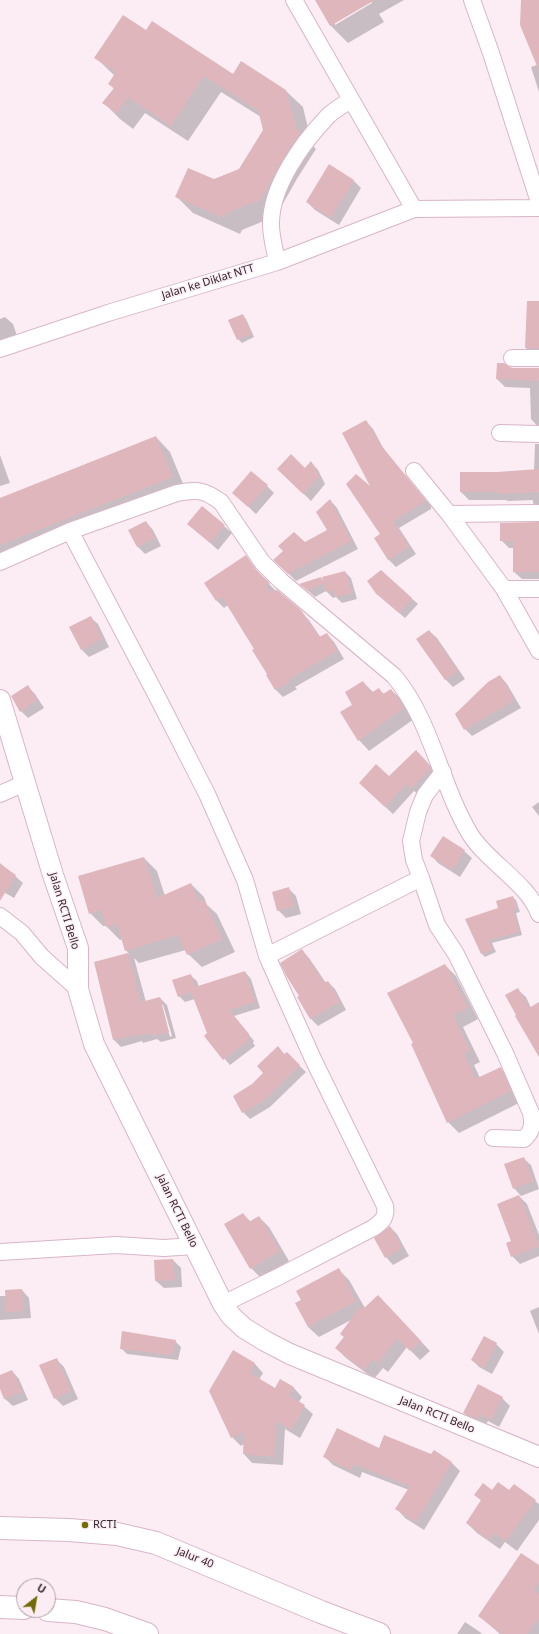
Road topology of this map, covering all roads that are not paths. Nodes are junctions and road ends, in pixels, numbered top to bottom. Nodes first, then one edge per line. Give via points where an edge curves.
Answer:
1 (294, 0) edge
2 (472, 0) edge
3 (351, 100) junction
4 (539, 202) edge
5 (539, 208) edge
6 (414, 209) junction
7 (277, 262) junction
8 (0, 349) edge
9 (512, 358) dead end
10 (539, 358) edge
11 (500, 433) dead end
12 (539, 434) edge
13 (414, 471) dead end
14 (539, 513) edge
15 (449, 514) junction
16 (70, 531) junction
17 (0, 562) edge
18 (504, 589) junction
19 (539, 589) edge
20 (539, 651) edge
21 (0, 700) edge
22 (443, 772) junction
23 (25, 783) junction
24 (0, 794) edge
25 (421, 878) junction
26 (539, 914) edge
27 (0, 916) edge
28 (268, 956) junction
29 (78, 989) junction
30 (493, 1138) dead end
31 (194, 1246) junction
32 (0, 1252) edge
33 (223, 1304) junction
34 (539, 1457) edge
35 (0, 1528) edge
36 (0, 1607) edge
37 (16, 1608) edge
38 (56, 1611) edge
39 (147, 1634) edge
40 (379, 1634) edge

1 - 3 street
2 - 4 street
3 - 6 street
3 - 7 street via 329,115 301,148 281,182 274,202 271,225
5 - 6 street, Jalan ke Diklat NTT
6 - 7 street, Jalan ke Diklat NTT
7 - 8 street, Jalan ke Diklat NTT
9 - 10 street
11 - 12 street
13 - 15 street
14 - 15 street
15 - 18 street
16 - 17 street
16 - 22 street via 178,493 196,490 214,496 222,502 262,562 405,688
16 - 28 street via 206,794 245,880
18 - 19 street
18 - 20 street
21 - 23 street, Jalan RCTI Bello
22 - 25 street via 425,795 411,841 414,860
22 - 26 street via 470,835 532,900
23 - 24 street
23 - 29 street, Jalan RCTI Bello via 78,948
25 - 28 street
25 - 30 street via 437,925 456,954 505,1053 531,1113 533,1123 530,1133 524,1139
27 - 29 street via 22,933 42,957
28 - 33 street via 312,1059 385,1206 386,1213 373,1228
29 - 31 street, Jalan RCTI Bello via 94,1044
31 - 32 street via 164,1248 116,1244
31 - 33 street, Jalan RCTI Bello
33 - 34 street, Jalan RCTI Bello via 244,1328 290,1354
35 - 40 highway, Jalur 40 via 117,1534 156,1543
36 - 37 highway
38 - 39 highway via 105,1619

